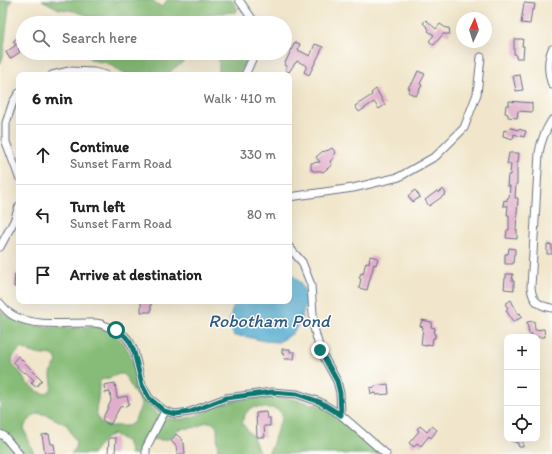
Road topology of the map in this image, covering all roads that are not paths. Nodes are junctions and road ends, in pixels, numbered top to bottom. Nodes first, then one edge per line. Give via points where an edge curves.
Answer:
1 (240, 0) edge
2 (250, 16) edge
3 (552, 49) edge
4 (481, 57) dead end
5 (252, 60) edge
6 (65, 72) edge
7 (94, 72) edge
8 (246, 72) edge
9 (552, 85) edge
10 (16, 98) edge
11 (552, 120) edge
12 (16, 169) edge
13 (292, 197) edge
14 (16, 214) edge
15 (0, 247) edge
16 (292, 251) edge
17 (0, 303) edge
18 (552, 308) edge
19 (164, 411) junction
20 (341, 415) junction
21 (0, 434) edge
22 (19, 454) edge
23 (146, 454) edge
24 (386, 454) edge

1 - 2 street
3 - 9 street via 548,65
4 - 13 street via 478,94 464,128 436,156 399,178
5 - 8 street
6 - 7 street
10 - 12 street via 6,123 6,142
11 - 18 street via 539,152 531,287 534,299
14 - 15 street
16 - 20 street via 302,262 311,285 314,328 320,350 337,381
17 - 19 street via 7,312 31,322 95,323 116,330 130,342 142,385 149,398
19 - 20 street via 175,414 190,412 226,398 272,392 297,394 320,402
19 - 23 street via 146,448
20 - 24 street
21 - 22 street

